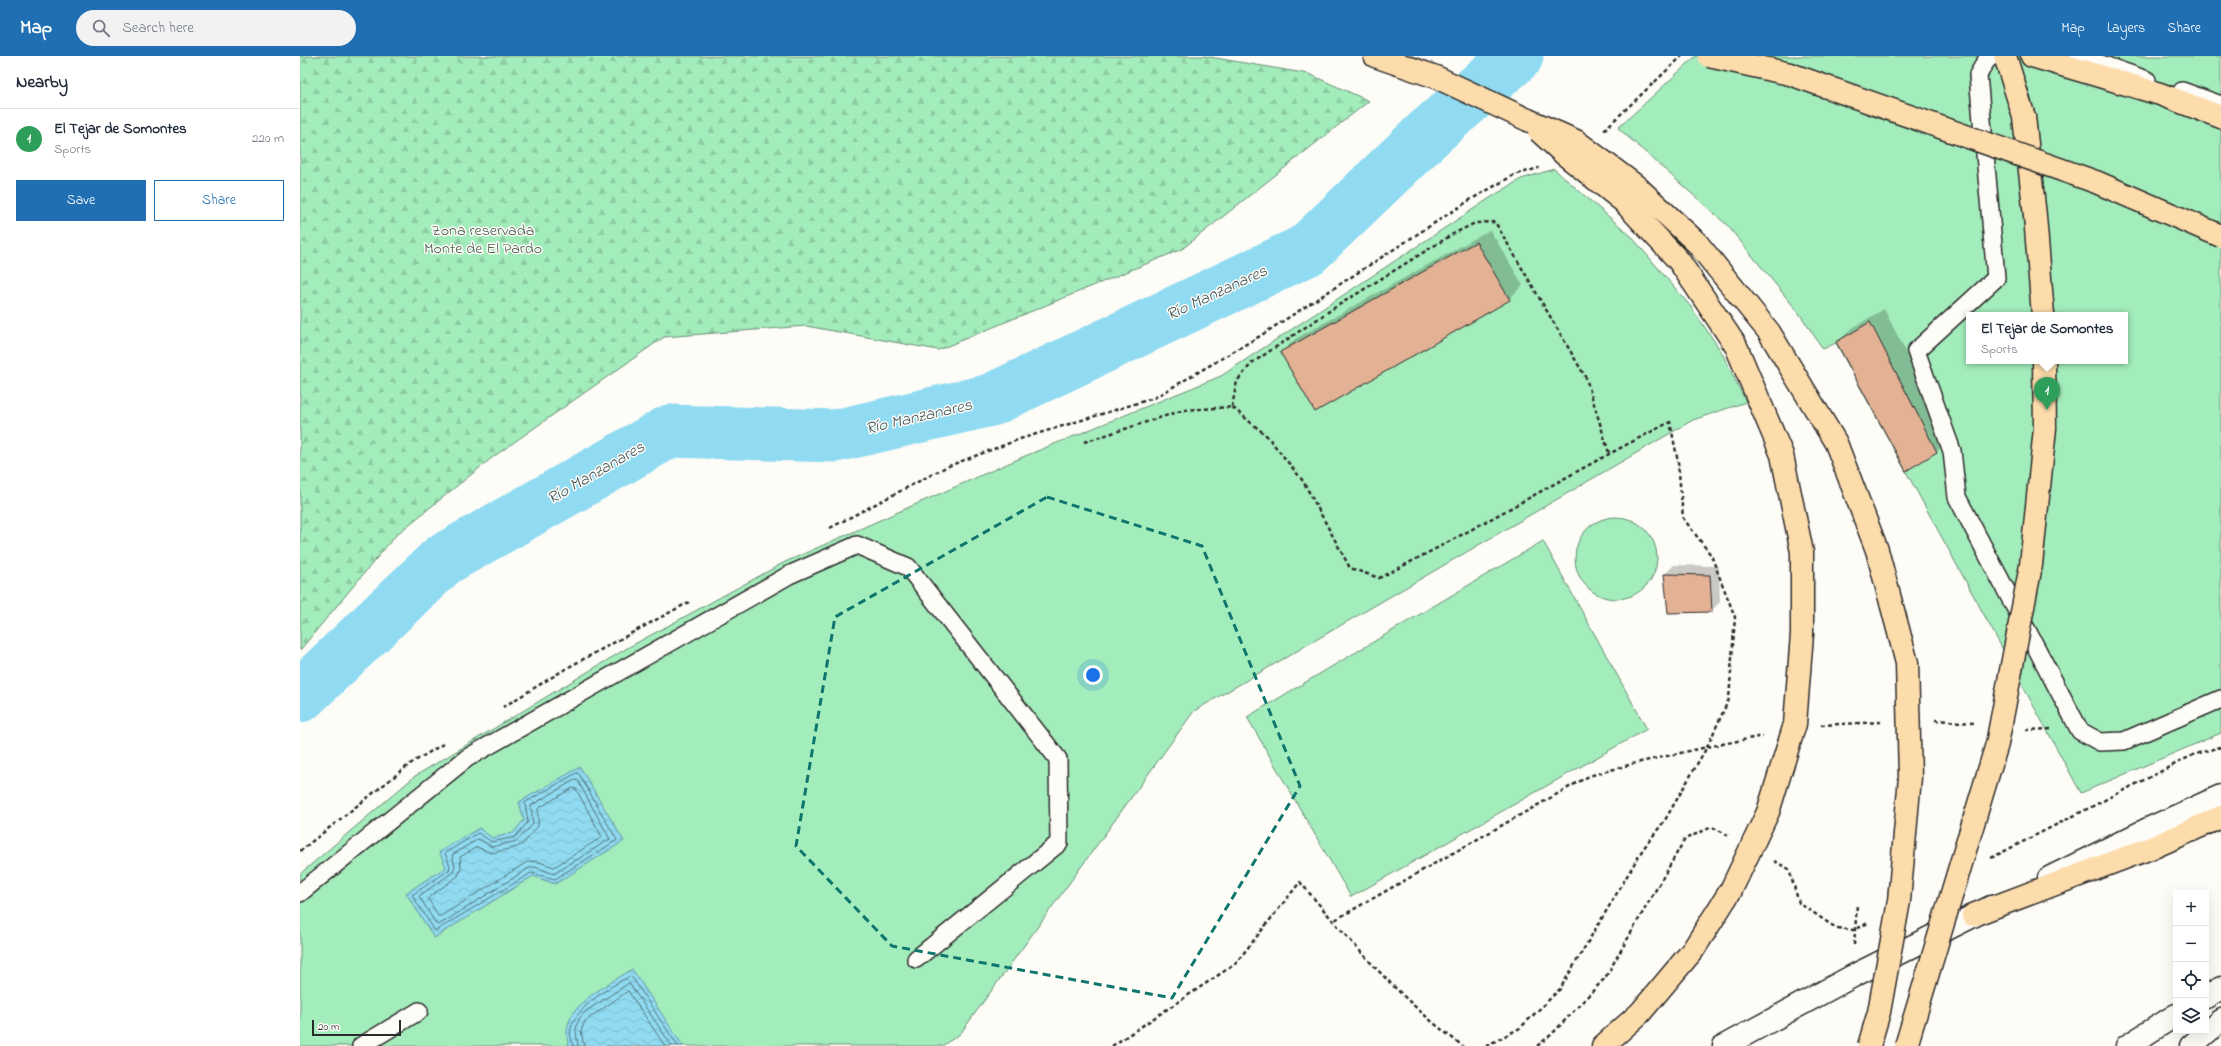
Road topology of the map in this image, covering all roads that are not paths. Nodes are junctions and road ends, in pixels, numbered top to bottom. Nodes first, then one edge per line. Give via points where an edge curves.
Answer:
1 (1375, 56) edge
2 (1709, 56) edge
3 (1992, 56) edge
4 (2004, 56) edge
5 (2032, 56) edge
6 (2078, 56) edge
7 (2221, 104) edge
8 (2221, 117) edge
9 (1528, 120) junction
10 (2221, 236) edge
11 (2043, 312) edge
12 (2044, 364) edge
13 (2221, 700) edge
14 (2221, 796) edge
15 (2221, 817) edge
16 (300, 893) edge
17 (1973, 915) junction
18 (916, 959) dead end
19 (2221, 988) edge
20 (2209, 995) edge
21 (419, 1011) dead end
22 (2173, 1018) edge
23 (2221, 1020) edge
24 (361, 1046) edge
25 (1603, 1046) edge
26 (1724, 1046) edge
27 (1869, 1046) edge
28 (1906, 1046) edge
29 (2127, 1046) edge
30 (2191, 1046) edge

1 - 9 highway via 1436,78
2 - 10 highway, bridge via 1798,77 2096,182
3 - 13 lane via 1978,75 1996,278 1916,350 1952,451 1957,497 2080,731 2100,742 2124,741
4 - 11 highway via 2024,117
5 - 8 highway via 2160,94
6 - 7 lane
9 - 25 highway, bridge via 1564,154 1624,202 1679,261 1736,346 1782,454 1802,552 1802,634 1795,724 1768,812 1731,890 1693,950 1640,1013
9 - 27 highway, bridge via 1576,141 1636,186 1697,242 1769,332 1836,443 1877,550 1907,663 1910,777 1900,901 1879,1012
12 - 28 highway, bridge via 2045,428 2031,565 1997,744
14 - 17 street
15 - 17 highway via 2156,846
16 - 18 lane via 467,758 789,574 857,545 908,567 1058,759 1059,843
17 - 26 street via 1852,976
19 - 20 street
21 - 24 lane
22 - 29 street
23 - 30 street

